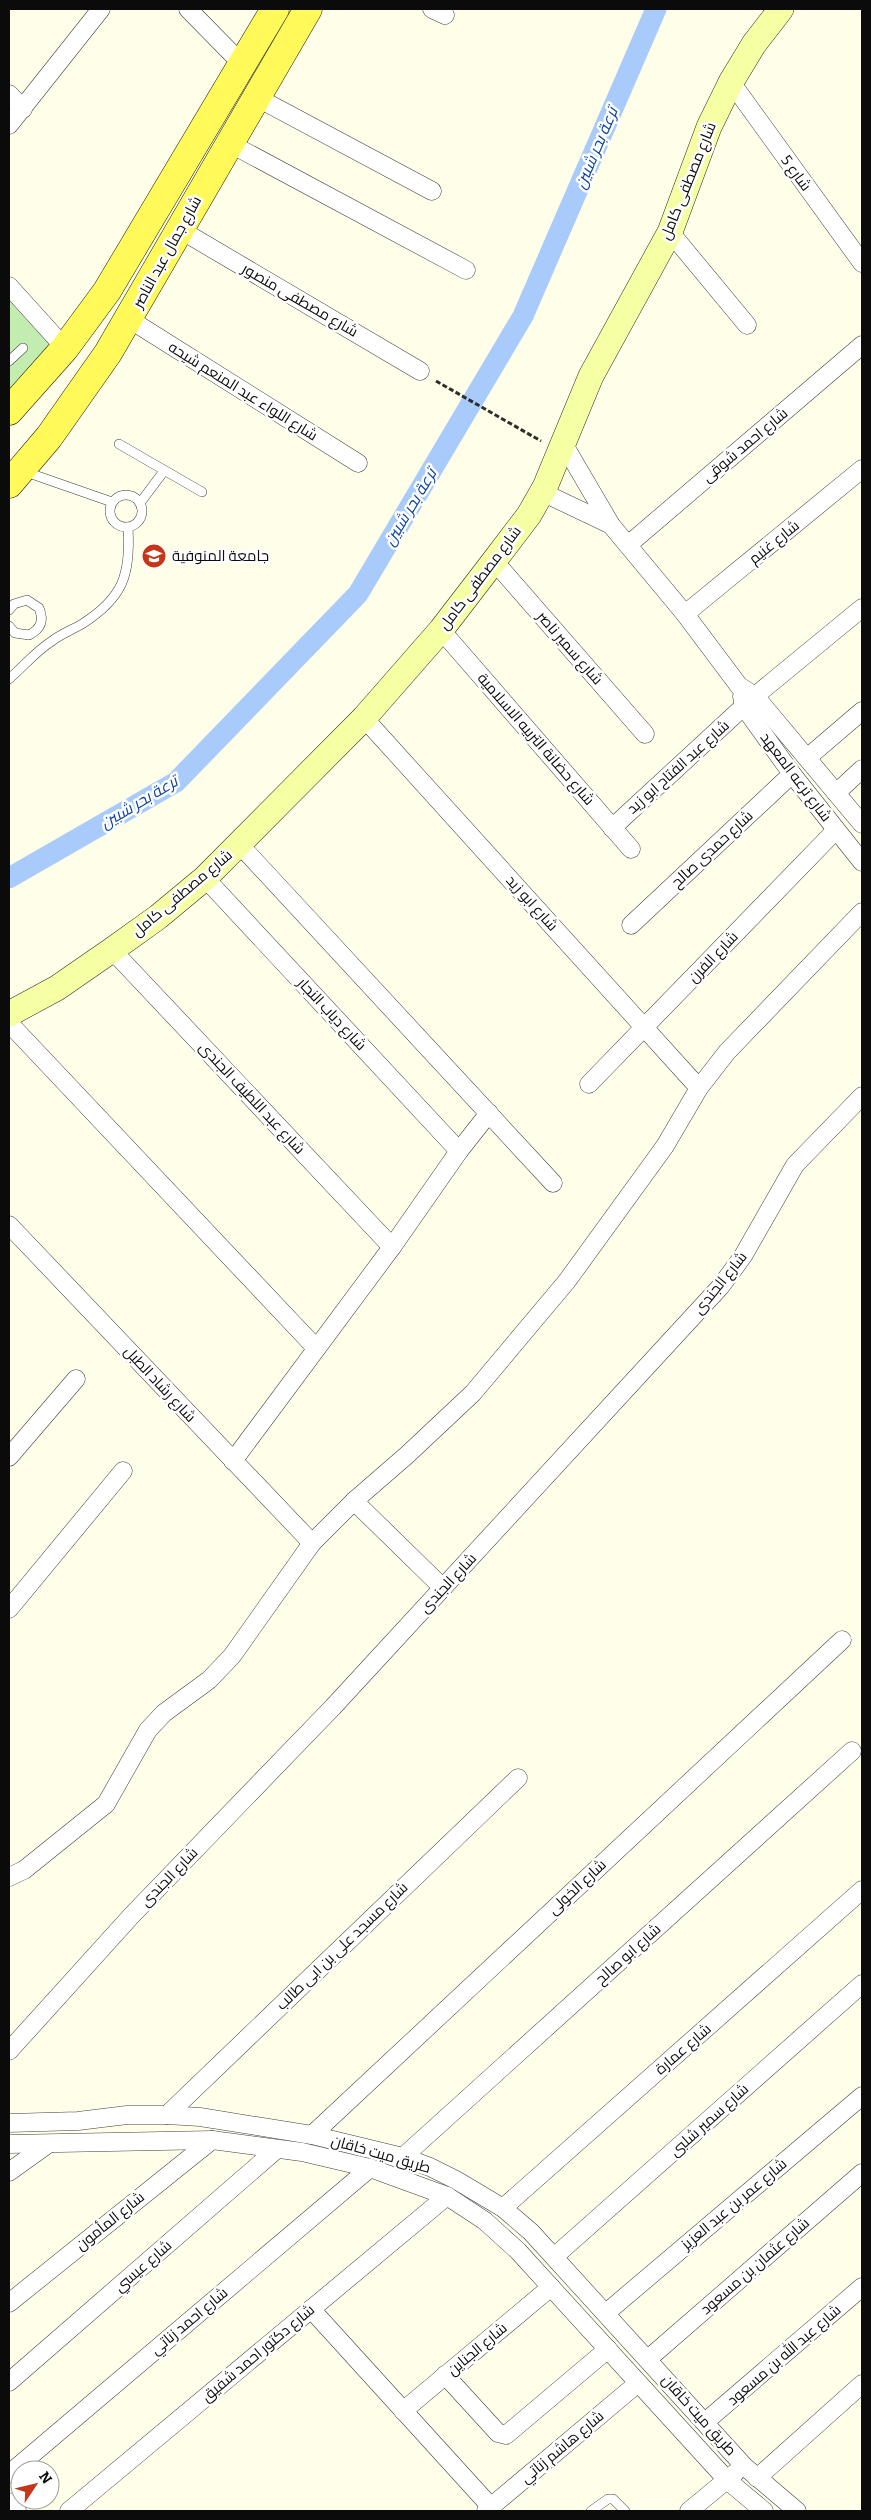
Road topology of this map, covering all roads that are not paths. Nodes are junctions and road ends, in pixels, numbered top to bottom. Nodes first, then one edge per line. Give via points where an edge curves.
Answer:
1 (101, 9) edge
2 (188, 9) edge
3 (274, 9) edge
4 (308, 9) edge
5 (781, 9) edge
6 (242, 64) junction
7 (731, 82) junction
8 (9, 94) edge
9 (256, 97) junction
10 (22, 109) junction
11 (9, 125) edge
12 (229, 144) junction
13 (432, 191) dead end
14 (179, 229) junction
15 (670, 232) junction
16 (862, 263) edge
17 (466, 270) dead end
18 (9, 286) edge
19 (129, 319) junction
20 (747, 324) dead end
21 (862, 345) edge
22 (23, 348) dead end
23 (65, 348) junction
24 (9, 361) edge
25 (420, 371) road end
26 (9, 411) edge
27 (563, 443) junction
28 (119, 444) dead end
29 (358, 463) dead end
30 (862, 470) edge
31 (164, 471) junction
32 (15, 477) edge
33 (202, 492) dead end
34 (542, 492) junction
35 (112, 502) junction
36 (140, 503) junction
37 (611, 524) junction
38 (128, 527) junction
39 (628, 545) junction
40 (494, 562) junction
41 (862, 608) edge
42 (9, 609) edge
43 (685, 614) junction
44 (9, 626) edge
45 (40, 627) junction
46 (442, 630) junction
47 (52, 640) junction
48 (9, 679) edge
49 (750, 702) junction
50 (862, 711) edge
51 (364, 718) junction
52 (645, 734) dead end
53 (807, 758) junction
54 (862, 769) edge
55 (792, 774) junction
56 (836, 793) junction
57 (862, 824) edge
58 (612, 828) junction
59 (836, 830) junction
60 (240, 845) junction
61 (631, 849) dead end
62 (860, 854) edge
63 (205, 878) junction
64 (862, 912) edge
65 (632, 925) dead end
66 (112, 950) junction
67 (9, 1014) edge
68 (9, 1023) edge
69 (644, 1028) junction
70 (589, 1084) dead end
71 (699, 1088) junction
72 (862, 1096) edge
73 (489, 1113) junction
74 (459, 1150) junction
75 (553, 1182) dead end
76 (9, 1225) edge
77 (392, 1247) junction
78 (316, 1348) junction
79 (76, 1379) dead end
80 (9, 1457) edge
81 (233, 1462) junction
82 (123, 1471) dead end
83 (354, 1501) junction
84 (312, 1543) junction
85 (443, 1588) junction
86 (9, 1609) edge
87 (842, 1640) dead end
88 (852, 1751) dead end
89 (518, 1778) dead end
90 (9, 1877) edge
91 (862, 1890) edge
92 (862, 1984) edge
93 (9, 2051) edge
94 (862, 2096) edge
95 (167, 2115) junction
96 (9, 2123) edge
97 (312, 2135) junction
98 (212, 2140) junction
99 (9, 2144) edge
100 (48, 2144) junction
101 (277, 2149) junction
102 (403, 2157) junction
103 (370, 2168) junction
104 (9, 2172) edge
105 (862, 2173) edge
106 (447, 2196) junction
107 (503, 2208) junction
108 (555, 2256) junction
109 (551, 2287) junction
110 (862, 2287) edge
111 (9, 2303) edge
112 (311, 2309) junction
113 (606, 2313) junction
114 (608, 2349) junction
115 (648, 2358) junction
116 (445, 2375) junction
117 (9, 2382) edge
118 (638, 2383) junction
119 (862, 2384) edge
120 (403, 2411) junction
121 (705, 2422) junction
122 (750, 2472) junction
123 (9, 2474) edge
124 (727, 2480) junction
125 (9, 2502) edge
126 (488, 2509) edge
127 (17, 2511) edge
128 (69, 2511) edge
129 (591, 2511) edge
130 (625, 2511) edge
131 (689, 2511) edge
132 (764, 2511) edge
133 (796, 2511) edge

1 - 10 street
2 - 6 street
3 - 6 main road, شارع جمال عبد الناصر
4 - 9 main road, شارع جمال عبد الناصر
5 - 7 main road, شارع مصطفى كامل
6 - 23 main road, شارع جمال عبد الناصر via 107,292
7 - 15 main road, شارع مصطفى كامل via 709,127
7 - 16 street, شارع 5
8 - 10 street
9 - 12 main road, شارع جمال عبد الناصر
9 - 13 street
10 - 11 street
12 - 14 main road, شارع جمال عبد الناصر
12 - 17 street
14 - 19 main road, شارع جمال عبد الناصر
14 - 25 street, شارع مصطفى منصور
15 - 20 street
15 - 27 main road, شارع مصطفى كامل via 591,376
18 - 23 street
19 - 29 street, شارع اللواء عبد المنعم شيحه
19 - 32 main road, شارع جمال عبد الناصر via 49,437
21 - 39 street, شارع احمد شوقى
22 - 24 lane
23 - 26 main road, شارع جمال عبد الناصر
27 - 34 main road, شارع مصطفى كامل
27 - 37 street, شارع ترعه المعهد
28 - 31 lane
30 - 43 street, شارع غنيم
31 - 33 lane
31 - 36 lane
32 - 35 lane
34 - 37 street, شارع ترعه المعهد
34 - 40 main road, شارع مصطفى كامل
35 - 36 lane via 116,497 130,495
35 - 38 lane via 112,520
36 - 38 lane via 143,509 139,521
37 - 39 street, شارع ترعه المعهد
38 - 47 lane via 130,555 124,581 106,607
39 - 43 street, شارع ترعه المعهد
40 - 46 main road, شارع مصطفى كامل
40 - 52 street, شارع سمير ناصر
41 - 49 street, شارع عبد الفتاح ابو زيد
42 - 45 lane via 20,601 34,603 42,614
43 - 49 street, شارع ترعه المعهد
44 - 45 lane via 22,635 29,635
45 - 47 lane
46 - 51 main road, شارع مصطفى كامل
46 - 58 street, شارع حضانة التربيه الاسلامية
47 - 48 lane
49 - 53 street, شارع ترعه المعهد
49 - 55 street, شارع ترعه المعهد
49 - 58 street, شارع عبد الفتاح ابو زيد
50 - 53 street
51 - 60 main road, شارع مصطفى كامل
51 - 69 street, شارع ابو زيد
53 - 56 street, شارع ترعه المعهد
54 - 56 street
55 - 59 street, شارع ترعه المعهد
55 - 65 street, شارع حمدى صالح
56 - 57 street, شارع ترعه المعهد
58 - 61 street, شارع حضانة التربيه الاسلامية
59 - 62 street, شارع ترعه المعهد
59 - 69 street, شارع الفرن
60 - 63 main road, شارع مصطفى كامل
60 - 73 street
63 - 66 main road, شارع مصطفى كامل
63 - 74 street, شارع دياب النجار
64 - 71 street via 727,1052
66 - 67 main road, شارع مصطفى كامل via 57,988
66 - 77 street, شارع عبد اللطيف الجندى
68 - 78 street
69 - 70 street, شارع الفرن
69 - 71 street, شارع ابو زيد
71 - 83 street via 665,1146 567,1281 473,1393
72 - 85 street, شارع الجندى via 795,1165 743,1256 721,1286
73 - 74 street
73 - 75 street
74 - 77 street
76 - 81 street, شارع رشاد الطبل
77 - 78 street
78 - 81 street
79 - 80 street
81 - 84 street, شارع رشاد الطبل
82 - 86 street
83 - 84 street
83 - 85 street
84 - 90 street via 232,1656 209,1680 164,1713 148,1730 106,1804 24,1870
85 - 93 street, شارع الجندى via 132,1915
87 - 97 street, شارع الخولى
88 - 102 street, شارع ابو صالح
89 - 95 street, شارع مسجد على بن ابى طالب
91 - 107 street, شارع عمارة
92 - 108 street, شارع سمير شلبى
94 - 113 street, شارع عمر بن عبد العزيز
95 - 96 street, طريق ميت خاقان
95 - 97 street, طريق ميت خاقان via 200,2117
97 - 102 street, طريق ميت خاقان
98 - 100 street, طريق ميت خاقان
98 - 101 street, طريق ميت خاقان
98 - 111 street, شارع المأمون
99 - 100 street, طريق ميت خاقان
100 - 104 street
101 - 103 street, طريق ميت خاقان
101 - 117 street, شارع عيسي
102 - 107 street, طريق ميت خاقان via 456,2180
103 - 106 street, طريق ميت خاقان
103 - 123 street, شارع احمد زناتي
105 - 115 street, شارع عثمان بن مسعود
106 - 109 street, طريق ميت خاقان via 485,2221
106 - 112 street, شارع دكتور احمد شفيق
107 - 108 street, طريق ميت خاقان
108 - 113 street, طريق ميت خاقان
109 - 114 street, طريق ميت خاقان
109 - 116 street, شارع الجناين
110 - 121 street, شارع عبد الله بن مسعود
112 - 120 street
112 - 128 street, شارع دكتور احمد شفيق
113 - 115 street, طريق ميت خاقان
114 - 116 street via 506,2435 498,2433
114 - 118 street, طريق ميت خاقان
115 - 121 street, طريق ميت خاقان
116 - 120 street, شارع الجناين
118 - 124 street, طريق ميت خاقان
118 - 126 street, شارع هاشم زناتي
119 - 122 street
120 - 126 street
121 - 122 street, طريق ميت خاقان
122 - 124 street
122 - 133 street, طريق ميت خاقان
124 - 131 street
124 - 132 street, طريق ميت خاقان
125 - 127 street
129 - 130 lane via 608,2499 613,2499

